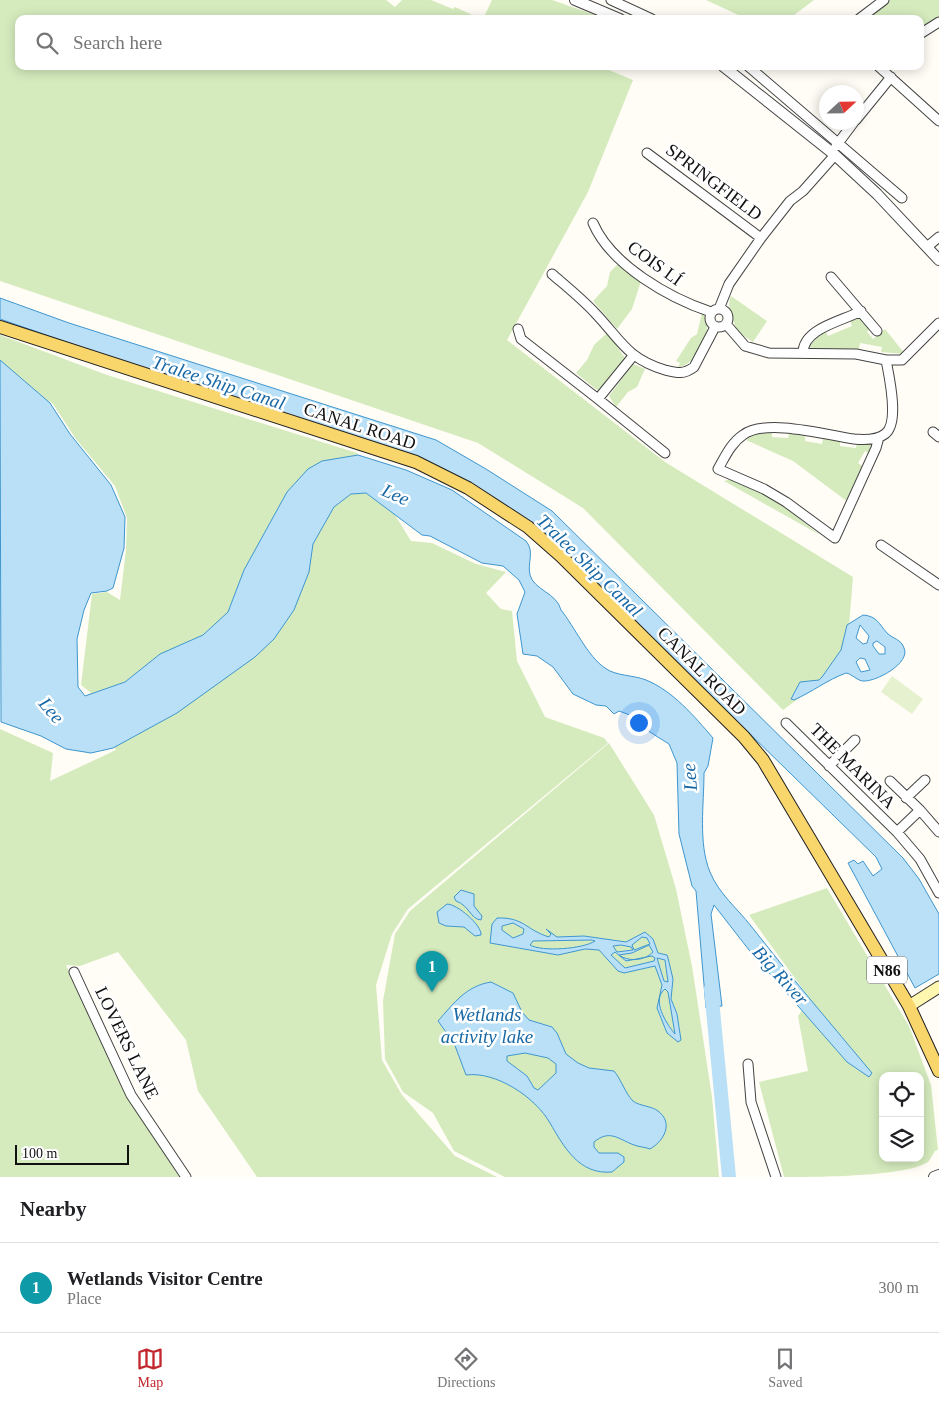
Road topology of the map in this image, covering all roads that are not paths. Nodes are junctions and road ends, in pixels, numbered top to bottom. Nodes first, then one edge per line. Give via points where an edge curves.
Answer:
1 (575, 0) edge
2 (611, 0) edge
3 (884, 0) edge
4 (611, 15) edge
5 (643, 15) edge
6 (864, 15) edge
7 (939, 22) edge
8 (924, 31) edge
9 (729, 70) edge
10 (753, 70) edge
11 (883, 70) edge
12 (891, 77) junction
13 (864, 110) edge
14 (939, 121) edge
15 (848, 130) edge
16 (839, 142) junction
17 (647, 153) dead end
18 (833, 153) junction
19 (902, 198) dead end
20 (593, 223) dead end
21 (939, 237) edge
22 (761, 238) junction
23 (927, 247) junction
24 (939, 260) edge
25 (552, 274) dead end
26 (831, 277) dead end
27 (715, 311) junction
28 (860, 311) junction
29 (939, 323) edge
30 (726, 324) junction
31 (0, 327) edge
32 (716, 327) junction
33 (518, 329) dead end
34 (878, 331) dead end
35 (803, 353) junction
36 (633, 356) junction
37 (886, 360) junction
38 (598, 400) junction
39 (879, 437) junction
40 (665, 453) dead end
41 (881, 545) dead end
42 (939, 585) edge
43 (786, 724) dead end
44 (855, 740) dead end
45 (829, 766) junction
46 (925, 780) dead end
47 (890, 782) dead end
48 (906, 798) junction
49 (920, 810) junction
50 (897, 832) junction
51 (939, 832) edge
52 (939, 893) edge
53 (74, 972) dead end
54 (939, 987) edge
55 (909, 1006) junction
56 (748, 1064) dead end
57 (939, 1070) edge
58 (939, 1175) edge
59 (186, 1177) edge
60 (776, 1177) edge
61 (934, 1177) edge

1 - 4 street
2 - 5 street
3 - 6 street
7 - 8 street
9 - 18 street
10 - 16 street
11 - 12 street
12 - 13 street
12 - 14 street
15 - 16 street
16 - 18 street
16 - 19 street
17 - 22 street, SPRINGFIELD
18 - 22 street
18 - 23 street via 878,194
20 - 27 street, COIS LÍ via 612,251 643,277 677,299
21 - 23 street
22 - 27 street via 729,284
23 - 24 street
25 - 36 street via 596,314
26 - 28 street
27 - 30 street via 728,315
27 - 32 street via 710,320
28 - 34 street
28 - 35 street via 816,330
29 - 37 street via 902,360
30 - 32 street
30 - 35 street via 745,346 770,353
31 - 55 main road, CANAL ROAD / N86 via 416,462 468,488 528,527 755,751
32 - 36 street via 694,367 688,371 678,374
33 - 38 street via 521,339
35 - 37 street via 856,354
36 - 38 street
37 - 39 street via 892,422 890,429
38 - 40 street
39 - 39 street via 854,439 758,428 736,441 718,469 764,489 835,538
41 - 42 street
43 - 45 street, THE MARINA
44 - 45 street
45 - 50 street, THE MARINA
46 - 48 street, THE MARINA
47 - 48 street, THE MARINA
48 - 49 street, THE MARINA
49 - 50 street, THE MARINA
49 - 51 street, THE MARINA
50 - 52 street, THE MARINA via 920,859
53 - 59 street, LOVERS LANE via 131,1095
54 - 55 main road
55 - 57 main road, CANAL ROAD / N86
56 - 60 street via 751,1102
58 - 61 street

